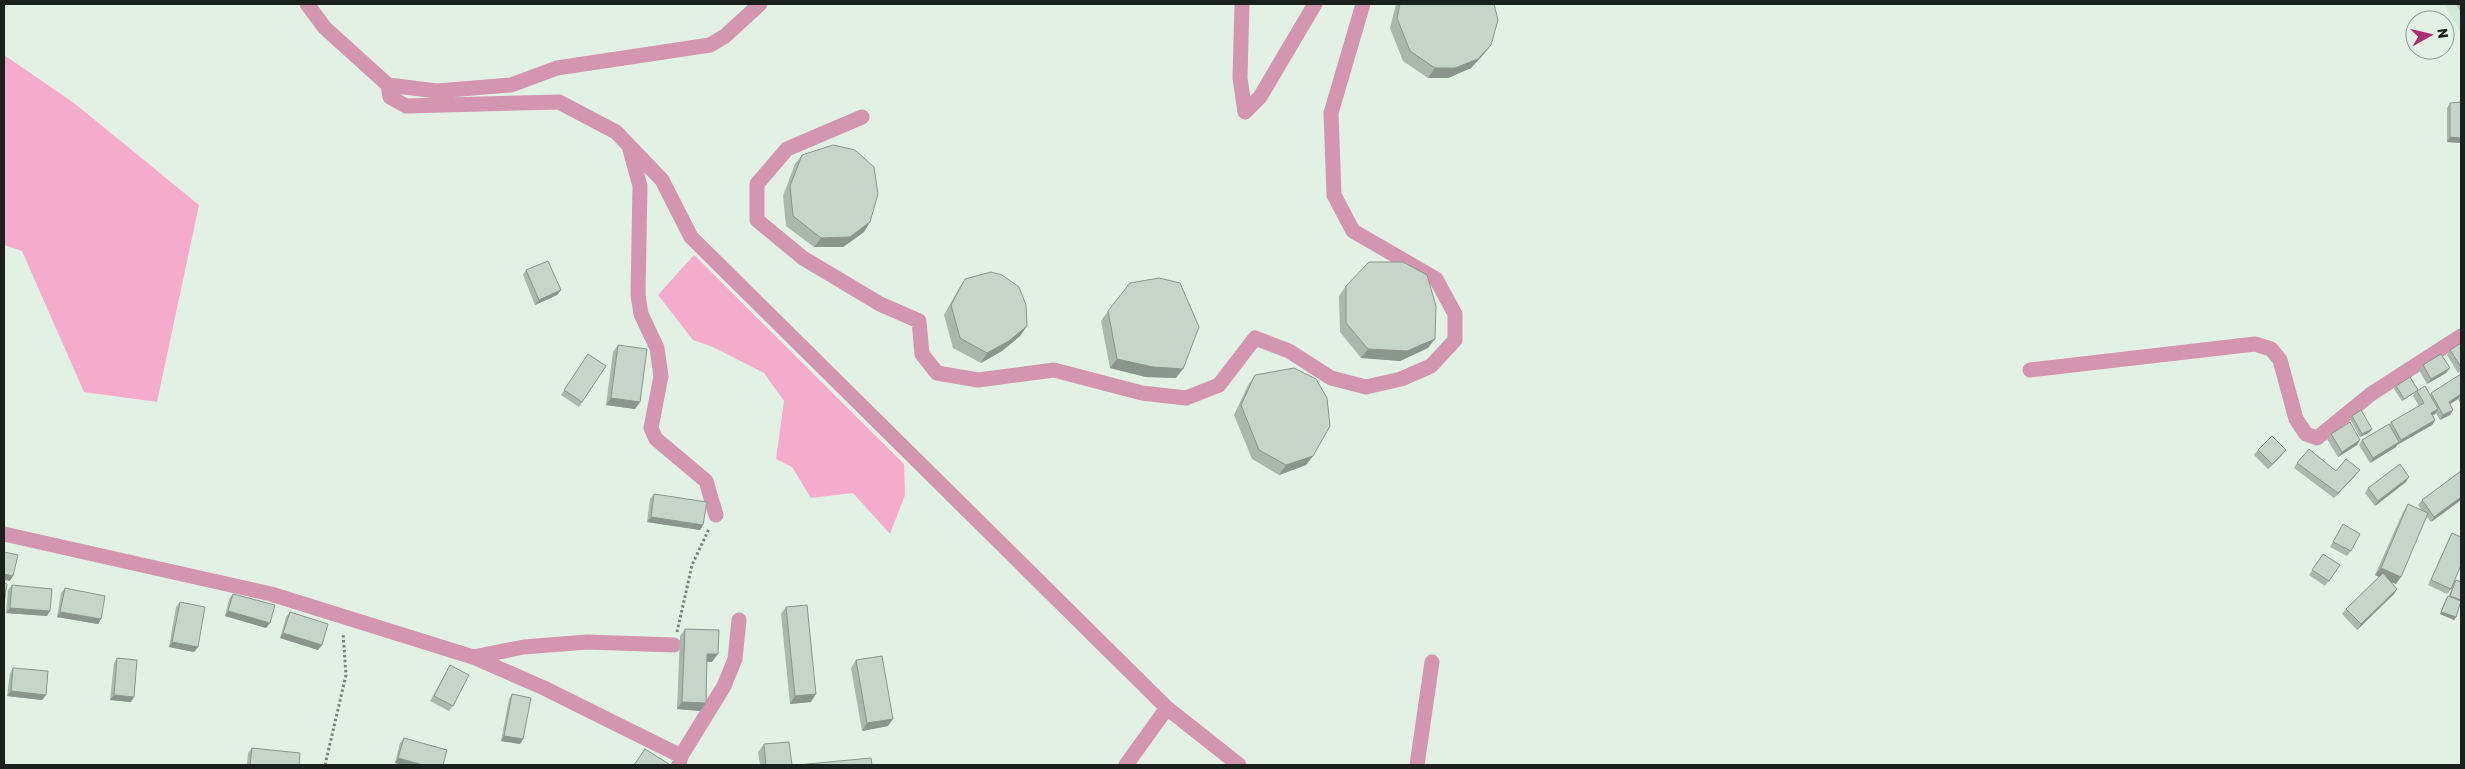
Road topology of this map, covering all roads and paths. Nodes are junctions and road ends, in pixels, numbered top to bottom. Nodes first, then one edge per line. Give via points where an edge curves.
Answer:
1 (307, 4) edge
2 (760, 4) edge
3 (1242, 4) edge
4 (1315, 4) edge
5 (1363, 4) edge
6 (388, 85) junction
7 (862, 118) dead end
8 (628, 144) junction
9 (2461, 336) edge
10 (2030, 370) dead end
11 (716, 514) joint
12 (4, 534) edge
13 (342, 615) junction
14 (738, 620) dead end
15 (674, 645) joint
16 (472, 657) junction
17 (1432, 662) dead end
18 (1167, 708) junction
19 (680, 760) edge
20 (325, 765) edge
21 (1126, 765) edge
22 (1239, 765) edge
23 (1417, 765) edge

1 - 6 street via 325,28
2 - 6 street via 725,36 710,45 557,68 511,85 482,89 437,91
3 - 4 street via 1240,78 1245,112 1260,97
5 - 7 street via 1331,114 1334,195 1353,231 1436,279 1455,314 1455,340 1431,366 1401,379 1366,387 1331,378 1289,351 1255,338 1218,385 1186,398 1142,393 1054,370 978,380 937,374 922,354 919,321 880,304 803,258 757,220 757,184 787,149
6 - 8 street via 390,97 406,106 559,102 616,132
8 - 11 street via 640,186 638,295 641,314 657,348 661,376 651,428 656,438 706,481
8 - 18 street via 662,180 691,237
9 - 10 street via 2371,394 2318,438 2306,434 2296,419 2280,360 2271,349 2256,344
11 - 15 path via 692,565
12 - 13 street via 271,594
13 - 16 street
13 - 20 path via 346,675
14 - 19 street via 735,659 724,686
15 - 16 street via 587,642 524,647
16 - 19 street via 544,688
17 - 23 street
18 - 21 street
18 - 22 street

